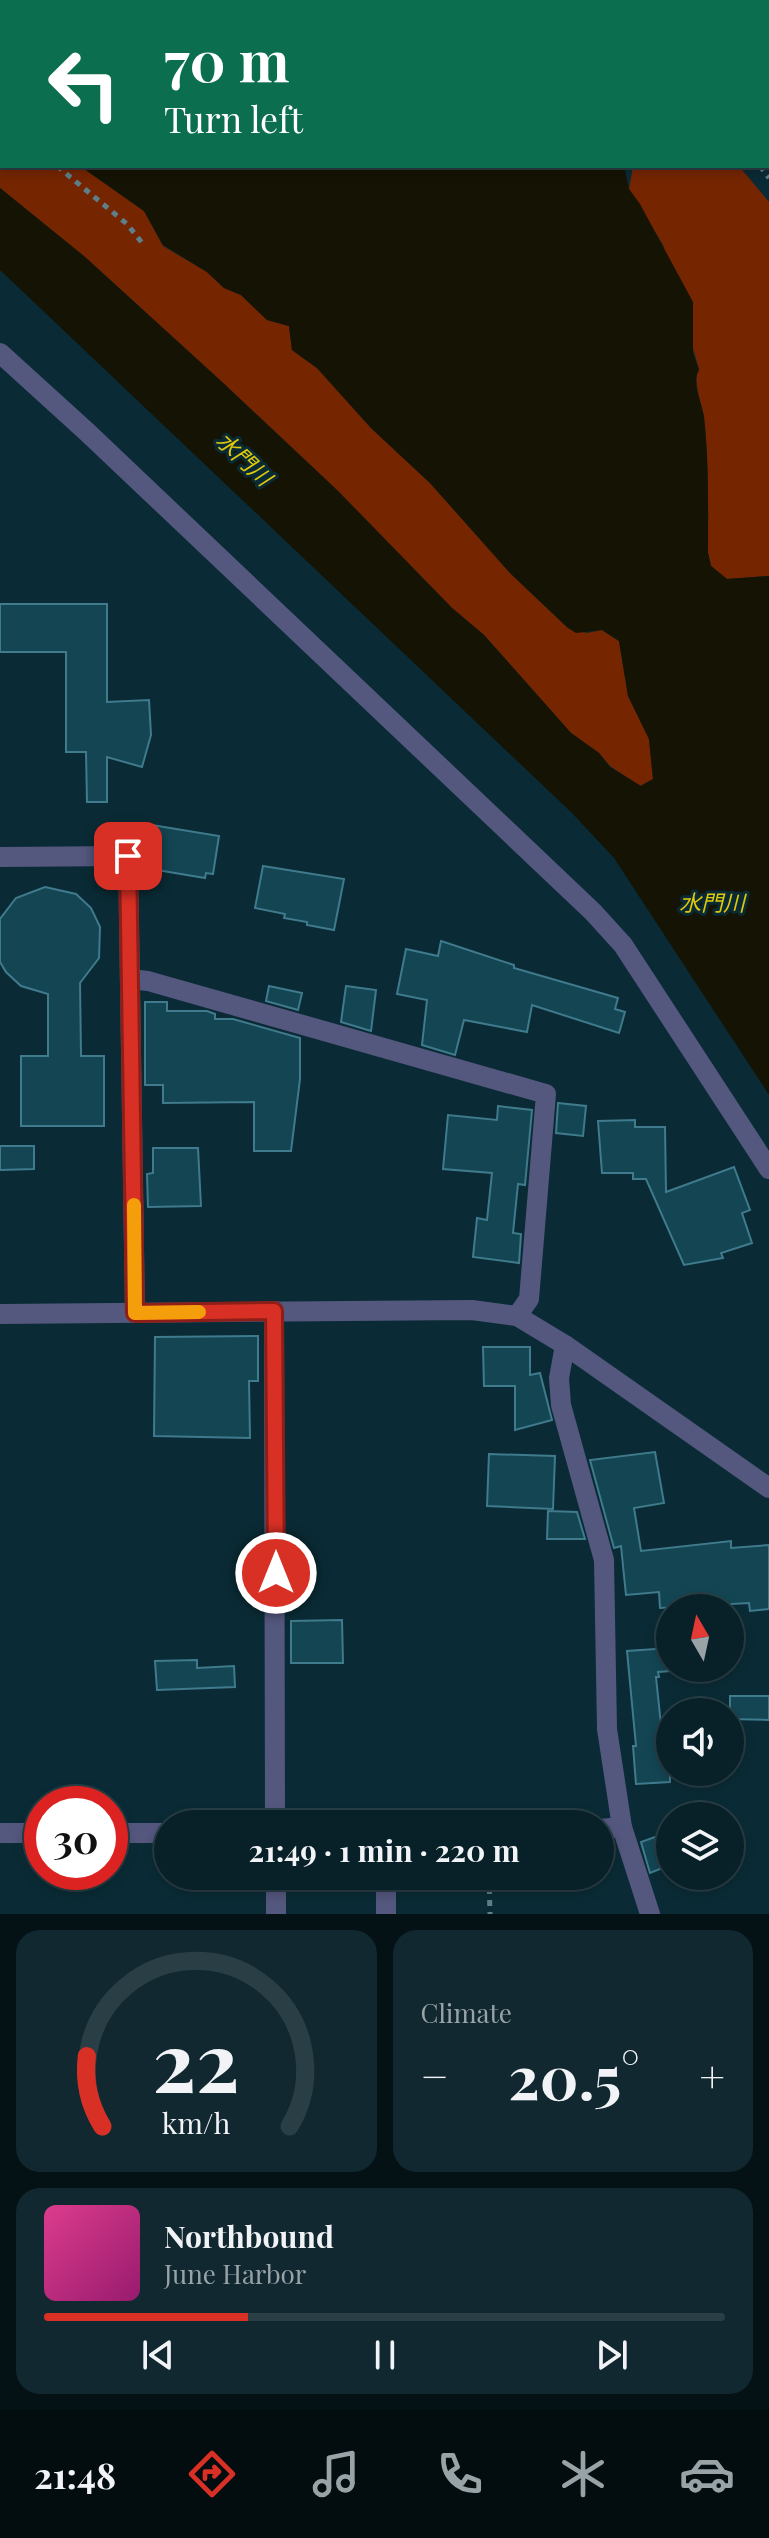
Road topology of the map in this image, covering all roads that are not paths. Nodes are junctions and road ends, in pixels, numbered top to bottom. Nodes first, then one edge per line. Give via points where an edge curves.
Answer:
1 (0, 353) edge
2 (0, 857) edge
3 (130, 979) junction
4 (769, 1169) edge
5 (274, 1311) junction
6 (135, 1313) junction
7 (0, 1314) edge
8 (517, 1316) junction
9 (565, 1345) junction
10 (769, 1488) edge
11 (275, 1810) edge
12 (622, 1827) junction
13 (614, 1828) edge
14 (0, 1833) edge
15 (24, 1833) edge
16 (128, 1833) edge
17 (154, 1833) edge
18 (276, 1890) edge
19 (386, 1890) edge
20 (276, 1914) edge
21 (386, 1914) edge
22 (650, 1914) edge

1 - 4 street via 593,912 623,945
2 - 3 street via 128,856
3 - 6 street
3 - 8 street via 546,1094 529,1299
5 - 6 street
5 - 8 street via 472,1310
5 - 11 street
6 - 7 street
8 - 9 street
9 - 10 street
9 - 12 street via 561,1405 604,1560 607,1729
12 - 13 street
12 - 22 street
14 - 15 street
16 - 17 street
18 - 20 street
19 - 21 street

